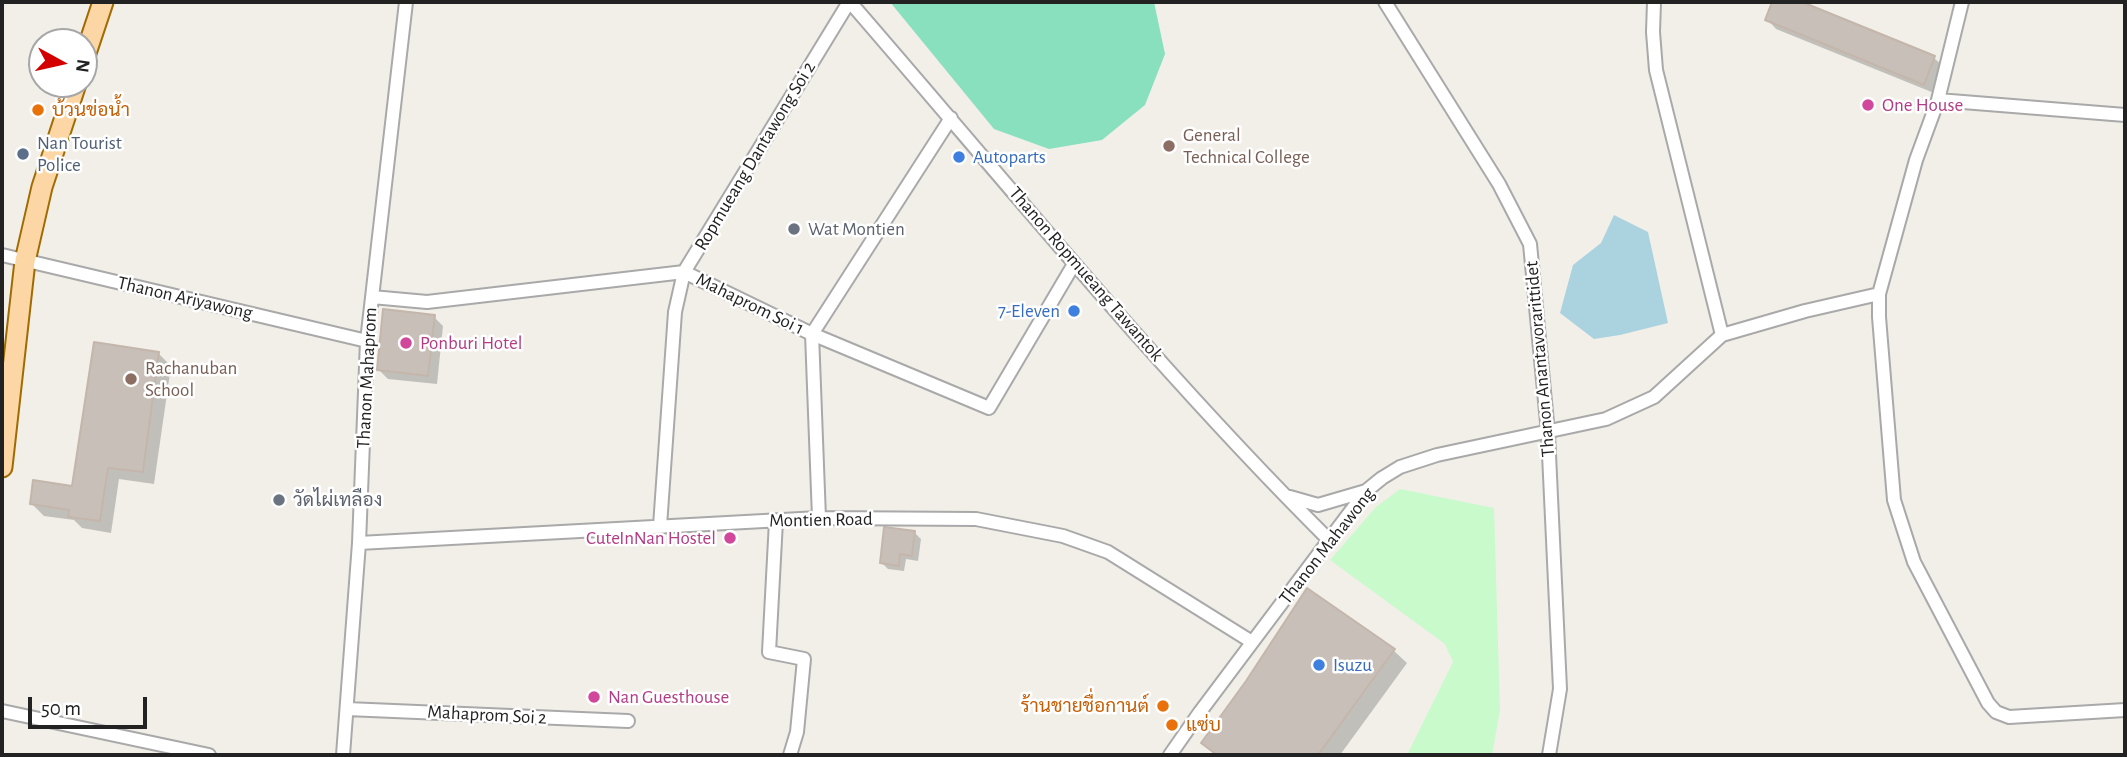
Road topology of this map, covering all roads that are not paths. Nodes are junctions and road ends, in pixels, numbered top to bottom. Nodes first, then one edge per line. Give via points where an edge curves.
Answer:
1 (100, 2) edge
2 (406, 2) edge
3 (850, 2) edge
4 (1385, 2) edge
5 (1654, 2) edge
6 (1962, 2) edge
7 (93, 28) edge
8 (71, 98) edge
9 (1938, 100) junction
10 (2125, 115) edge
11 (951, 118) junction
12 (2, 256) edge
13 (25, 261) junction
14 (1074, 264) junction
15 (684, 272) junction
16 (1879, 294) junction
17 (372, 297) junction
18 (812, 334) junction
19 (1722, 335) junction
20 (367, 341) junction
21 (5, 407) edge
22 (1548, 433) junction
23 (2, 467) edge
24 (1367, 491) junction
25 (1283, 495) junction
26 (819, 518) junction
27 (776, 521) junction
28 (660, 526) junction
29 (1329, 541) junction
30 (359, 542) junction
31 (1252, 642) junction
32 (347, 709) junction
33 (2125, 710) edge
34 (2, 711) edge
35 (628, 722) dead end
36 (209, 755) edge
37 (343, 755) edge
38 (790, 755) edge
39 (1170, 755) edge
40 (1549, 755) edge

1 - 7 main road
2 - 17 street, Thanon Mahaprom
3 - 11 street, Thanon Ropmueang Tawantok
3 - 15 street, Ropmueang Dantawong Soi 2
4 - 22 street, Thanon Anantavorarittidet via 1499,184 1530,244
5 - 19 street via 1656,70
6 - 9 street
8 - 13 main road via 42,187
9 - 10 street
9 - 16 street via 1916,160
11 - 14 street, Thanon Ropmueang Tawantok
11 - 18 street
12 - 13 street, Thanon Ariyawong
13 - 20 street, Thanon Ariyawong
13 - 21 main road
14 - 18 street, Mahaprom Soi 1 via 989,408
14 - 25 street, Thanon Ropmueang Tawantok
15 - 17 street, Mahaprom Soi 1 via 427,302
15 - 18 street, Mahaprom Soi 1
15 - 28 street, Ropmueang Dantawong Soi 2 via 675,312
16 - 19 street
16 - 33 street via 1894,500 1914,562 1988,703 2009,717
17 - 20 street, Thanon Mahaprom
18 - 26 street
19 - 22 street, Thanon Mahawong via 1654,397 1606,419
20 - 30 street, Thanon Mahaprom
21 - 23 main road
22 - 24 street, Thanon Mahawong via 1437,455 1400,467
22 - 40 street, Thanon Anantavorarittidet via 1560,689
24 - 25 street via 1318,505
24 - 29 street, Thanon Mahawong
25 - 29 street, Thanon Ropmueang Tawantok
26 - 27 street, Montien Road
26 - 31 street, Montien Road via 976,519 1063,536 1108,552
27 - 28 street, Montien Road
27 - 38 street via 769,652 804,659 797,732
28 - 30 street, Montien Road
29 - 31 street, Thanon Mahawong
30 - 32 street, Thanon Mahaprom
31 - 39 street, Thanon Mahawong
32 - 35 street, Mahaprom Soi 2
32 - 37 street, Thanon Mahaprom
34 - 36 street

